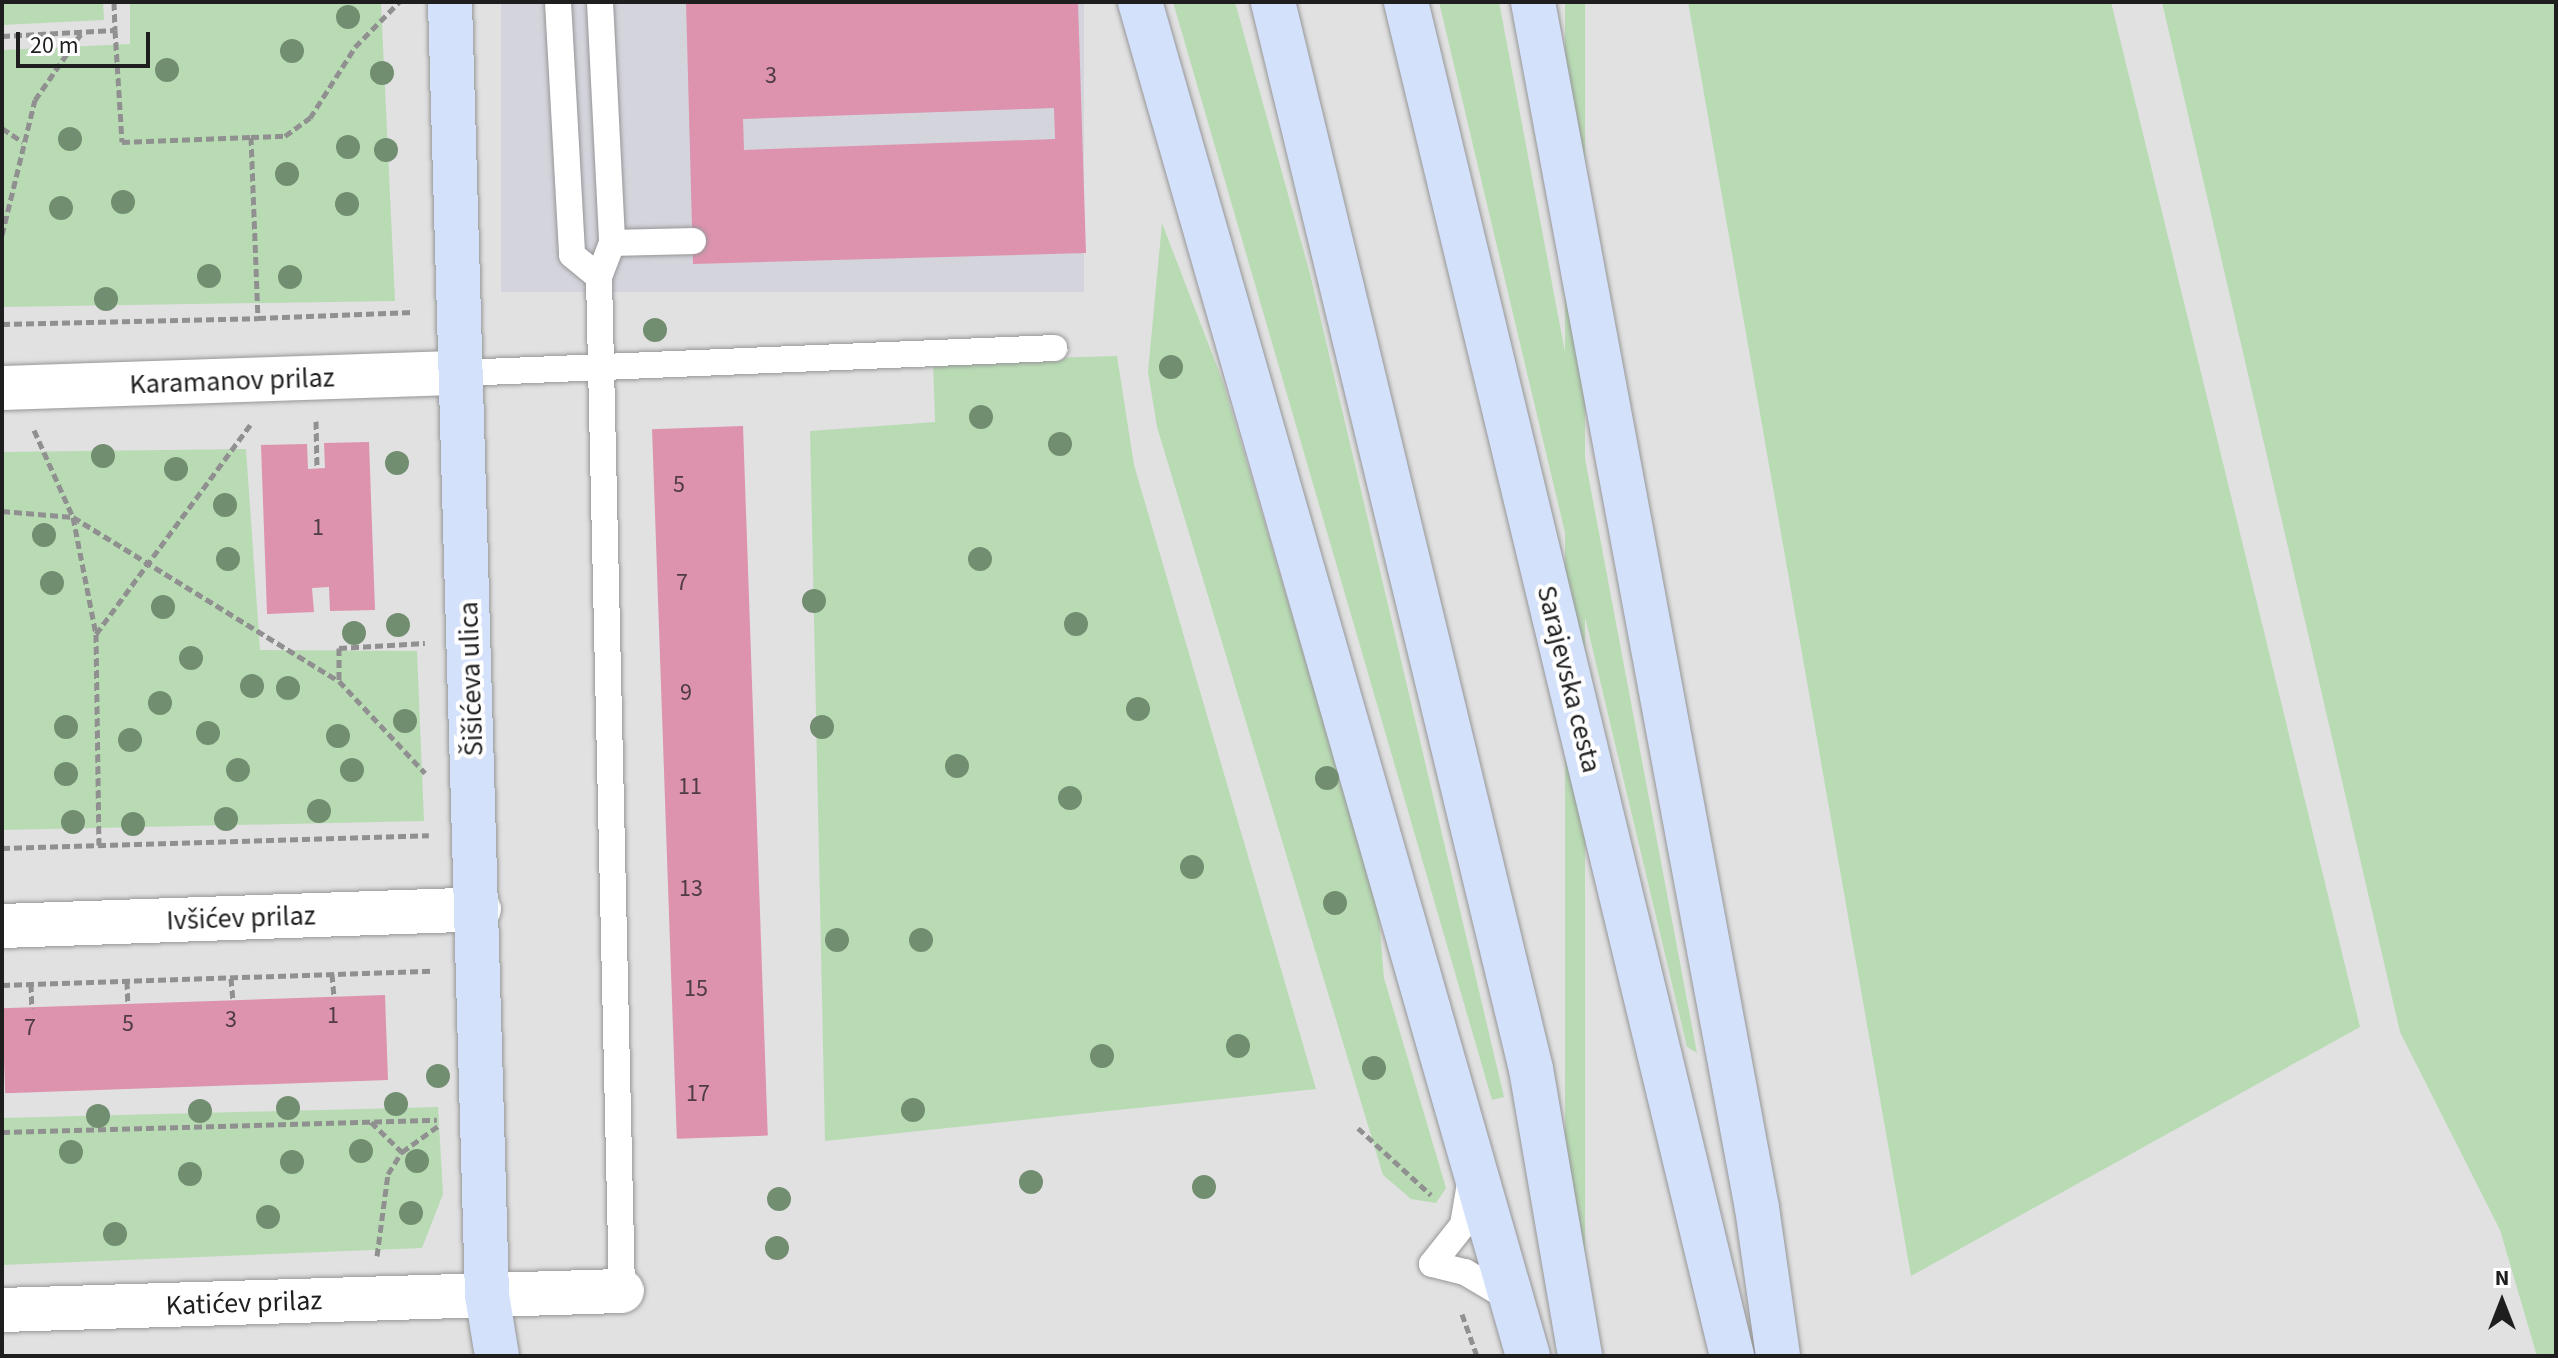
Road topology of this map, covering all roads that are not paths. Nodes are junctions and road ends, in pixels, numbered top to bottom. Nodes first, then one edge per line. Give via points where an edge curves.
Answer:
1 (450, 2) edge
2 (558, 2) edge
3 (600, 2) edge
4 (1140, 2) edge
5 (1273, 2) edge
6 (1406, 2) edge
7 (1533, 2) edge
8 (693, 241) dead end
9 (612, 243) junction
10 (599, 277) junction
11 (1054, 348) dead end
12 (600, 368) junction
13 (461, 373) junction
14 (15, 403) edge
15 (479, 909) junction
16 (2, 926) edge
17 (1470, 1152) junction
18 (622, 1291) joint
19 (487, 1295) junction
20 (1512, 1300) junction
21 (2, 1310) edge
22 (497, 1356) edge
23 (1528, 1356) edge
24 (1580, 1356) edge
25 (1732, 1356) edge
26 (1778, 1356) edge

1 - 13 main road, Šišićeva ulica
2 - 10 lane via 572,255
3 - 9 lane
4 - 17 main road
5 - 24 main road via 1531,1069
6 - 25 main road, Sarajevska cesta
7 - 26 main road via 1757,1208
8 - 9 lane
9 - 10 lane
10 - 12 lane
11 - 12 lane
12 - 13 lane
12 - 18 lane
13 - 14 street, Karamanov prilaz
13 - 15 main road, Šišićeva ulica
15 - 16 street, Ivšićev prilaz
15 - 19 main road, Šišićeva ulica
17 - 20 main road
17 - 20 lane via 1463,1225 1432,1264 1465,1272
18 - 19 street, Katićev prilaz
19 - 21 street, Katićev prilaz
19 - 22 main road, Šišićeva ulica
20 - 23 main road

